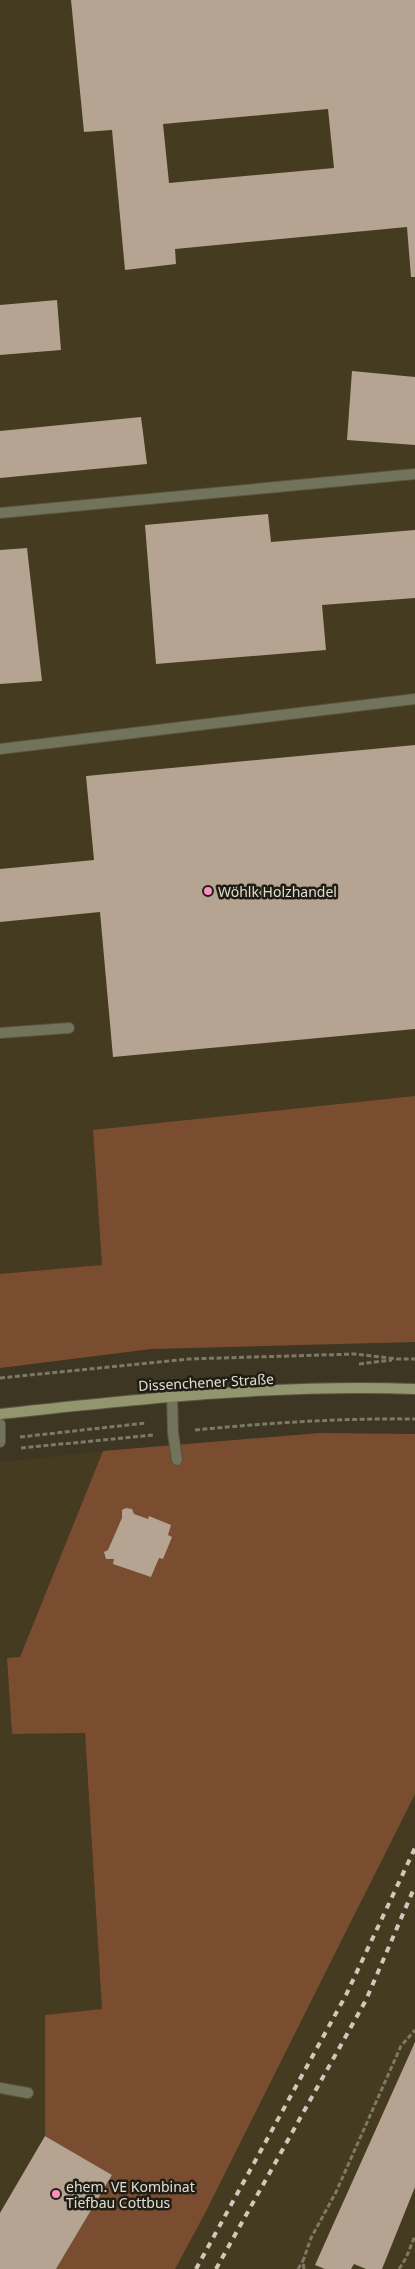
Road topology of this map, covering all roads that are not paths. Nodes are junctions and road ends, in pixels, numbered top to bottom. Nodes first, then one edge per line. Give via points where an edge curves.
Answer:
1 (415, 474) edge
2 (0, 512) edge
3 (415, 699) edge
4 (0, 749) edge
5 (69, 1028) dead end
6 (0, 1033) edge
7 (415, 1389) edge
8 (172, 1395) junction
9 (0, 1414) edge
10 (0, 1424) edge
11 (0, 1442) edge
12 (177, 1460) dead end
13 (0, 2088) edge
14 (28, 2093) dead end

1 - 2 lane
3 - 4 lane
5 - 6 lane
7 - 8 main road, Dissenchener Straße
8 - 9 main road, Dissenchener Straße
8 - 12 lane
10 - 11 lane
13 - 14 lane

